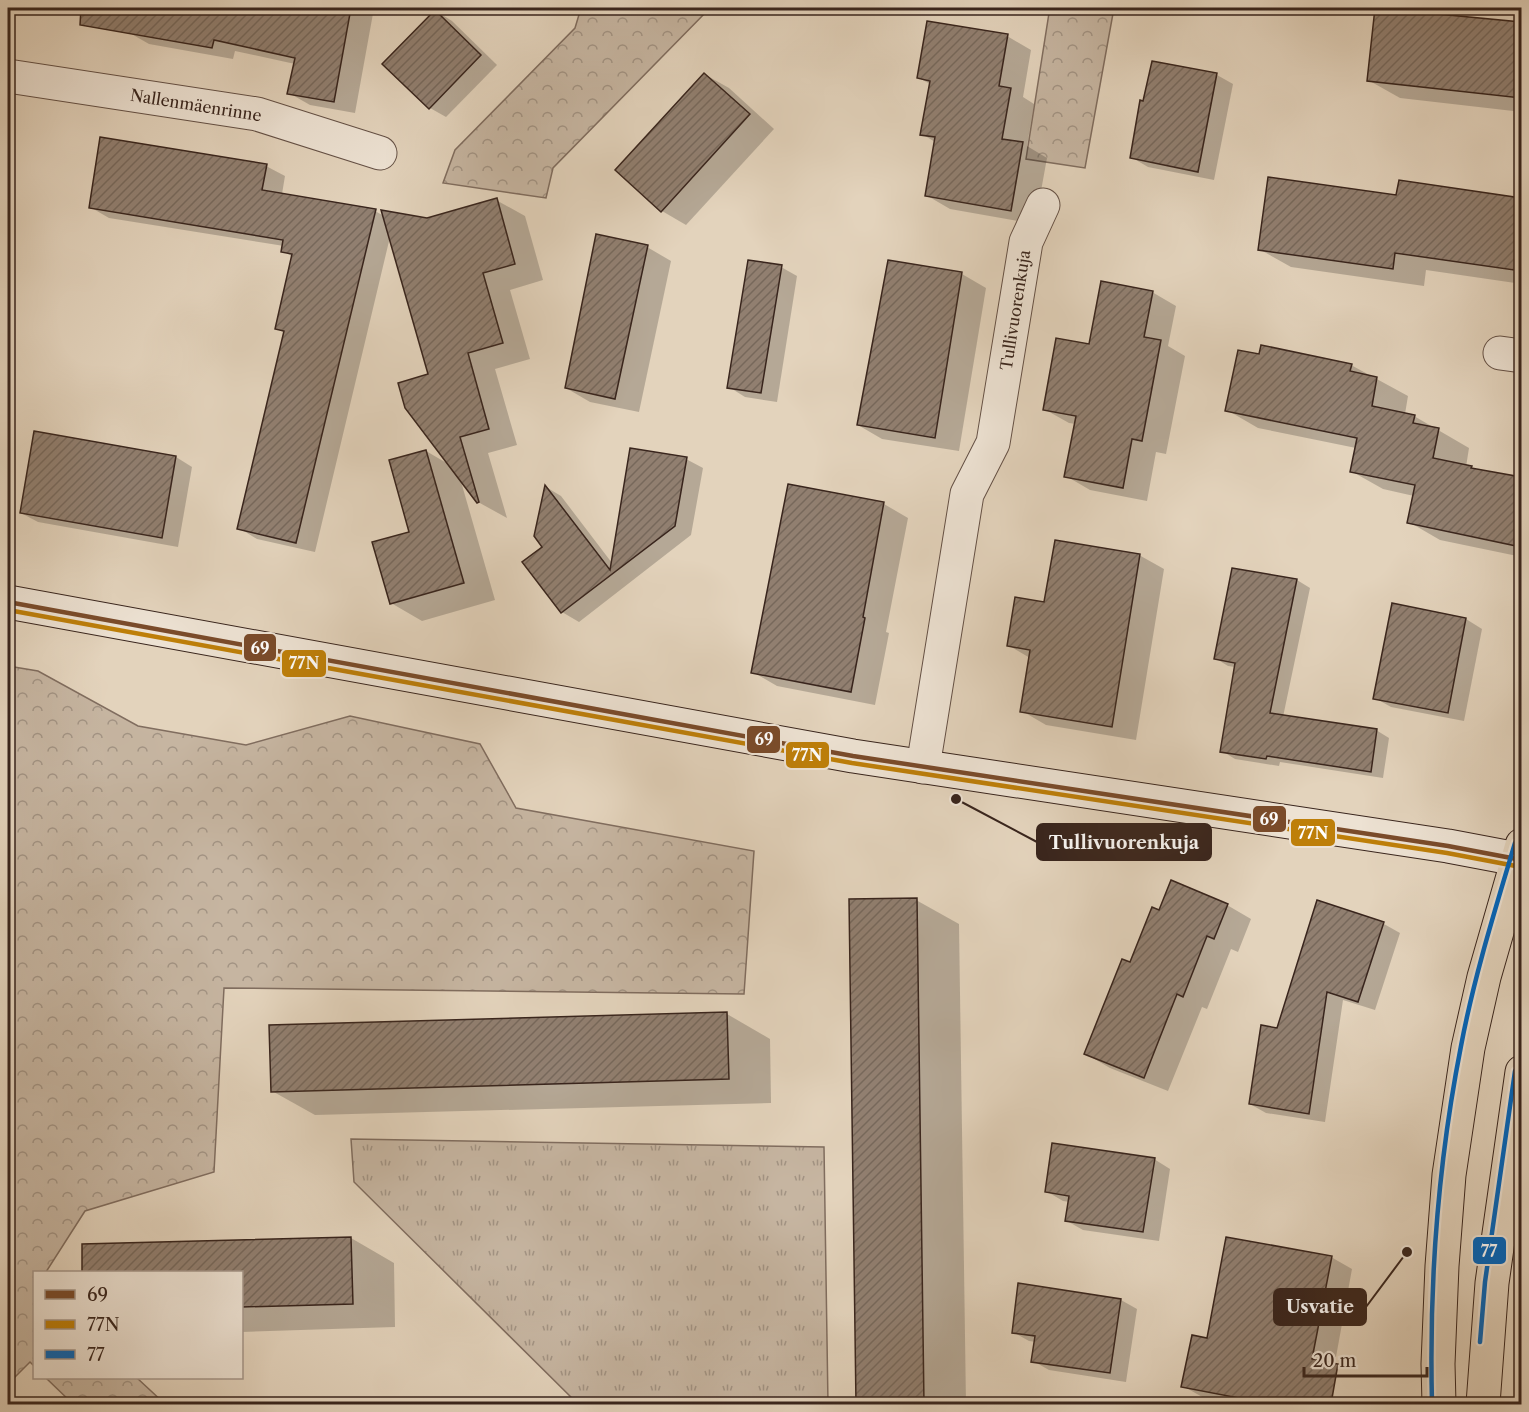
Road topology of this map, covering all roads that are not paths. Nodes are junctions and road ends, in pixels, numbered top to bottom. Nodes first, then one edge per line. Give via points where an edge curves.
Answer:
1 (8, 76) edge
2 (380, 153) dead end
3 (1043, 205) dead end
4 (8, 602) edge
5 (923, 767) junction
6 (1520, 854) edge
7 (1521, 1072) edge
8 (1439, 1404) edge
9 (1483, 1404) edge

1 - 2 main road, Nallenmäenrinne via 257,114
3 - 5 main road, Tullivuorenkuja via 1026,242 993,443 967,494
4 - 5 main road
5 - 6 main road
6 - 8 main road via 1468,1048 1449,1175 1442,1266
7 - 9 main road via 1492,1283

